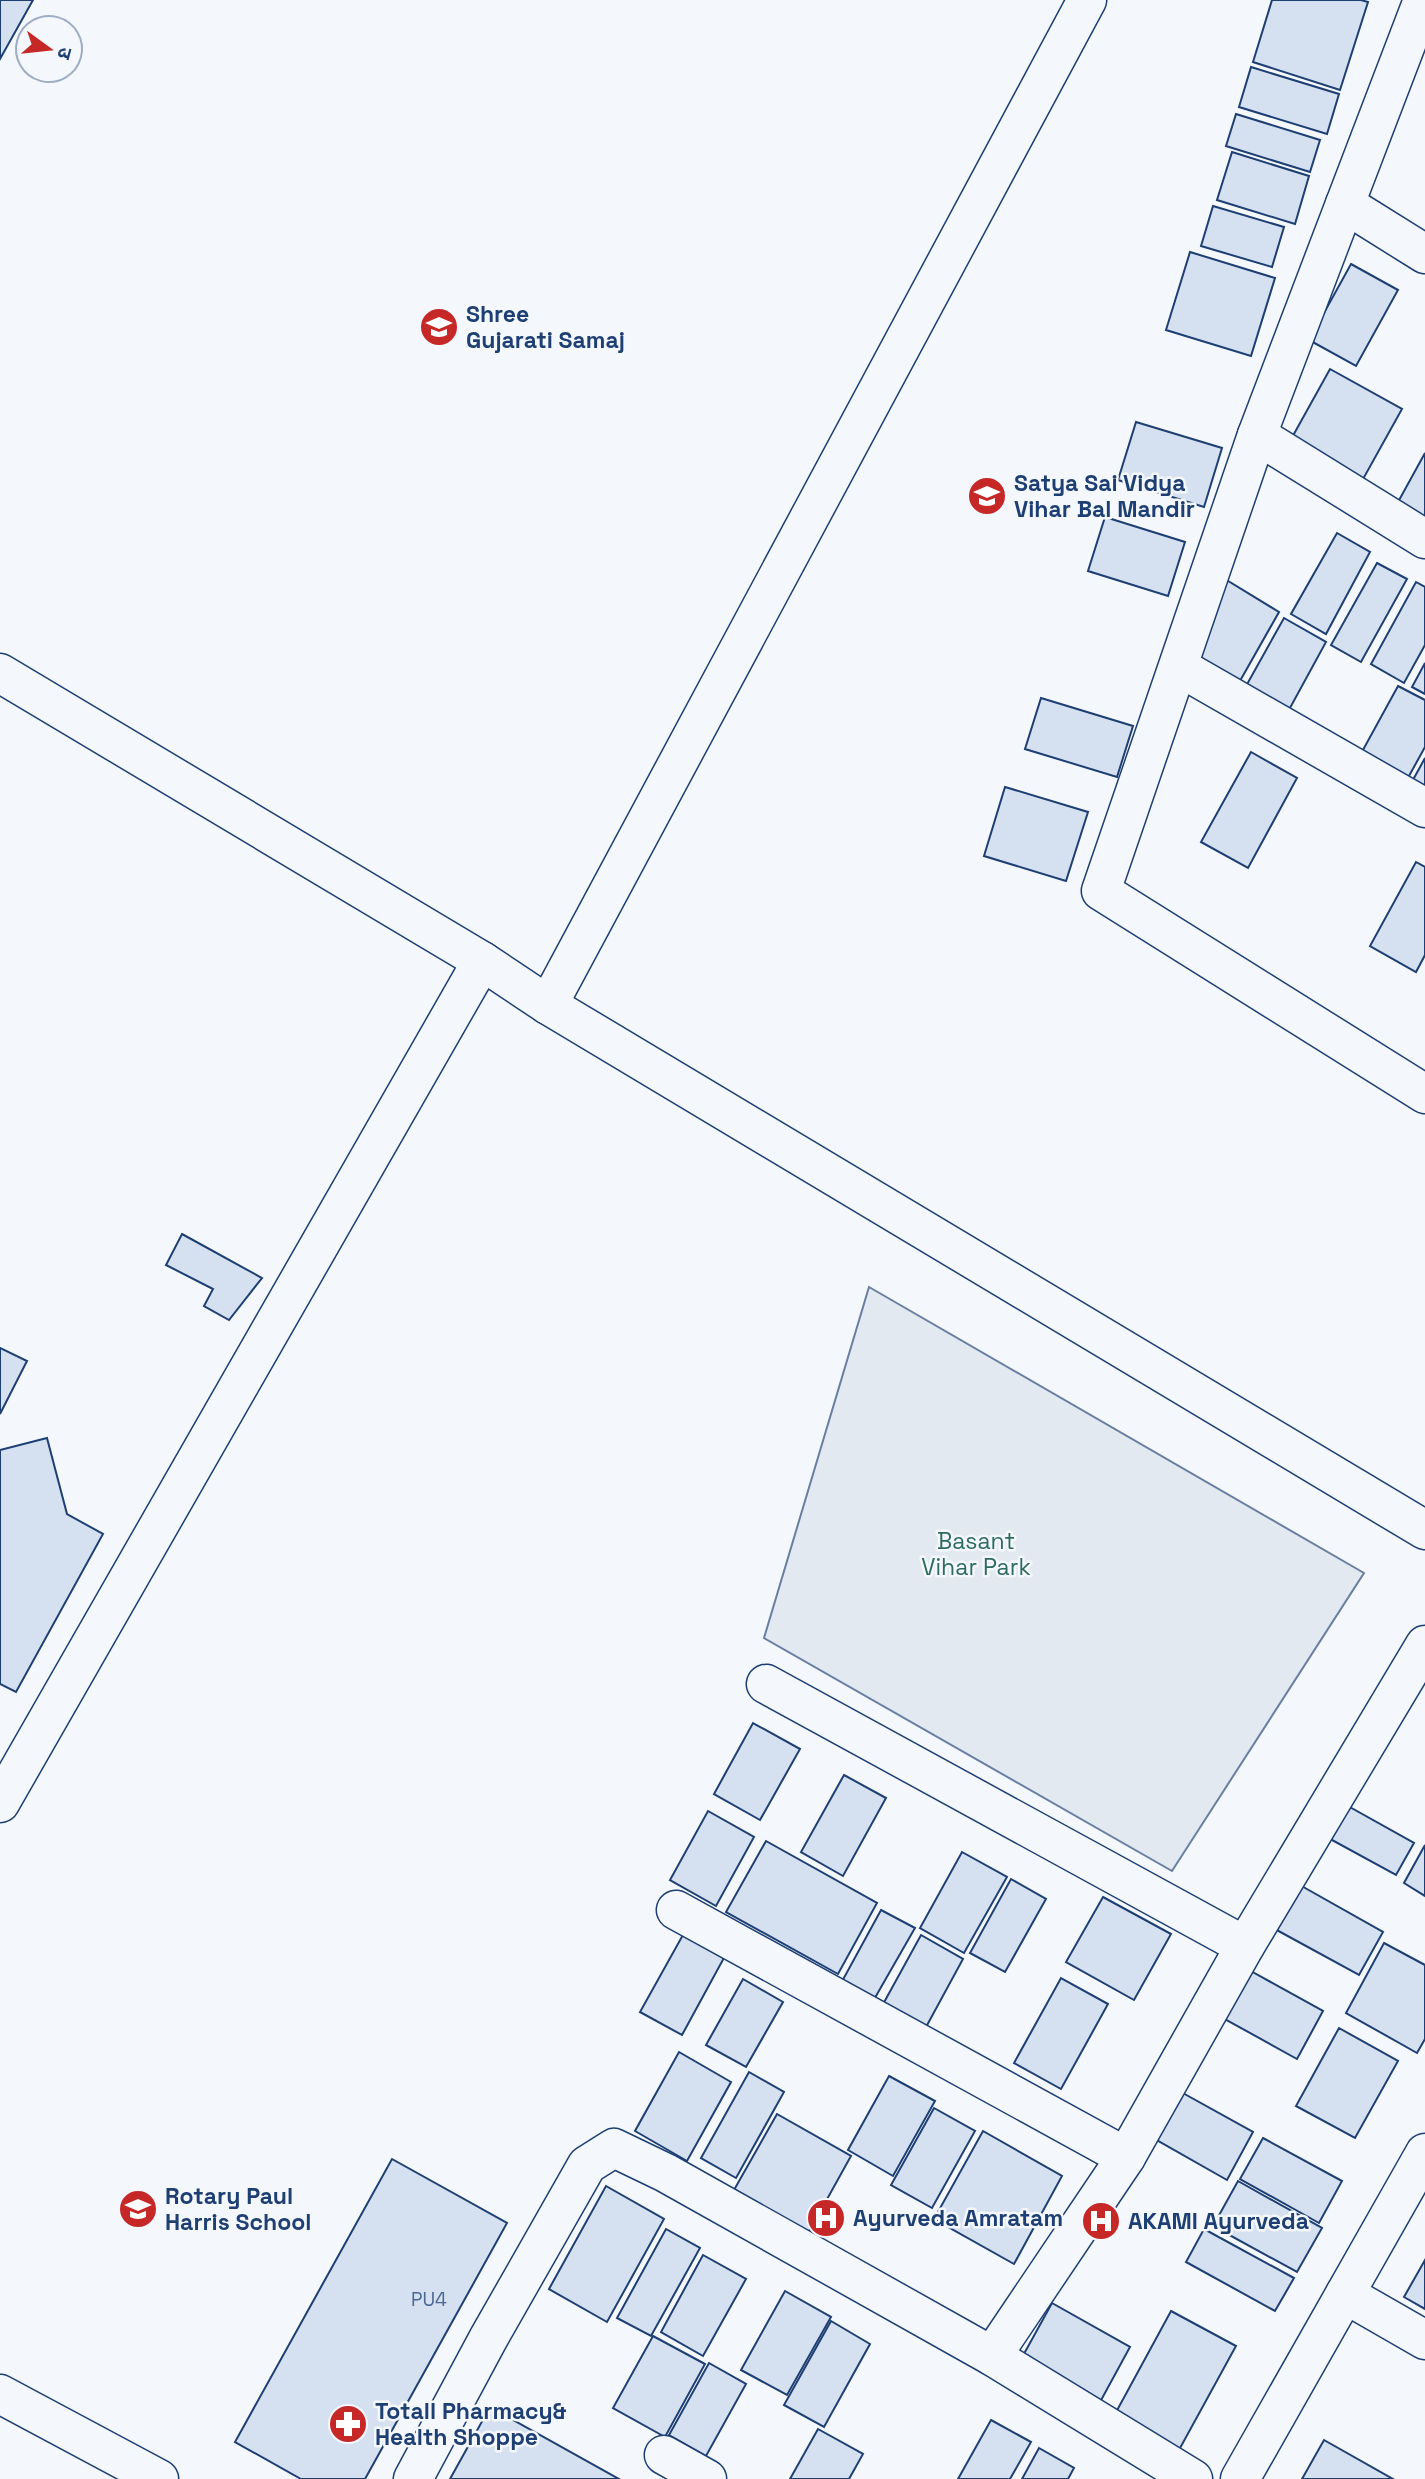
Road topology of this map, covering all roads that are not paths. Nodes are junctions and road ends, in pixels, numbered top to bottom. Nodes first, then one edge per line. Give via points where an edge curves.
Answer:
1 (1087, 0) edge
2 (1423, 0) edge
3 (1345, 204) junction
4 (1425, 254) edge
5 (1257, 435) junction
6 (1425, 539) edge
7 (1179, 667) junction
8 (0, 673) edge
9 (1425, 808) edge
10 (482, 961) junction
11 (548, 1005) junction
12 (1425, 1094) edge
13 (1425, 1530) edge
14 (1425, 1645) edge
15 (766, 1684) dead end
16 (0, 1803) edge
17 (676, 1910) dead end
18 (1245, 1945) junction
19 (1425, 2153) edge
20 (1126, 2157) junction
21 (1345, 2294) junction
22 (1425, 2340) edge
23 (992, 2356) junction
24 (0, 2394) edge
25 (664, 2455) dead end
26 (159, 2479) edge
27 (414, 2479) edge
28 (707, 2479) edge
29 (1193, 2479) edge
30 (1240, 2479) edge

1 - 11 street
2 - 3 street
3 - 4 street
3 - 5 street
5 - 6 street
5 - 7 street
7 - 9 street
7 - 12 street via 1101,891
8 - 10 street
10 - 11 street
10 - 16 street
11 - 13 street
14 - 18 street
15 - 18 street
17 - 20 street
18 - 20 street
19 - 21 street
20 - 23 street
21 - 22 street
21 - 30 street
23 - 27 street via 614,2148 587,2165
23 - 29 street
24 - 26 street
25 - 28 street

